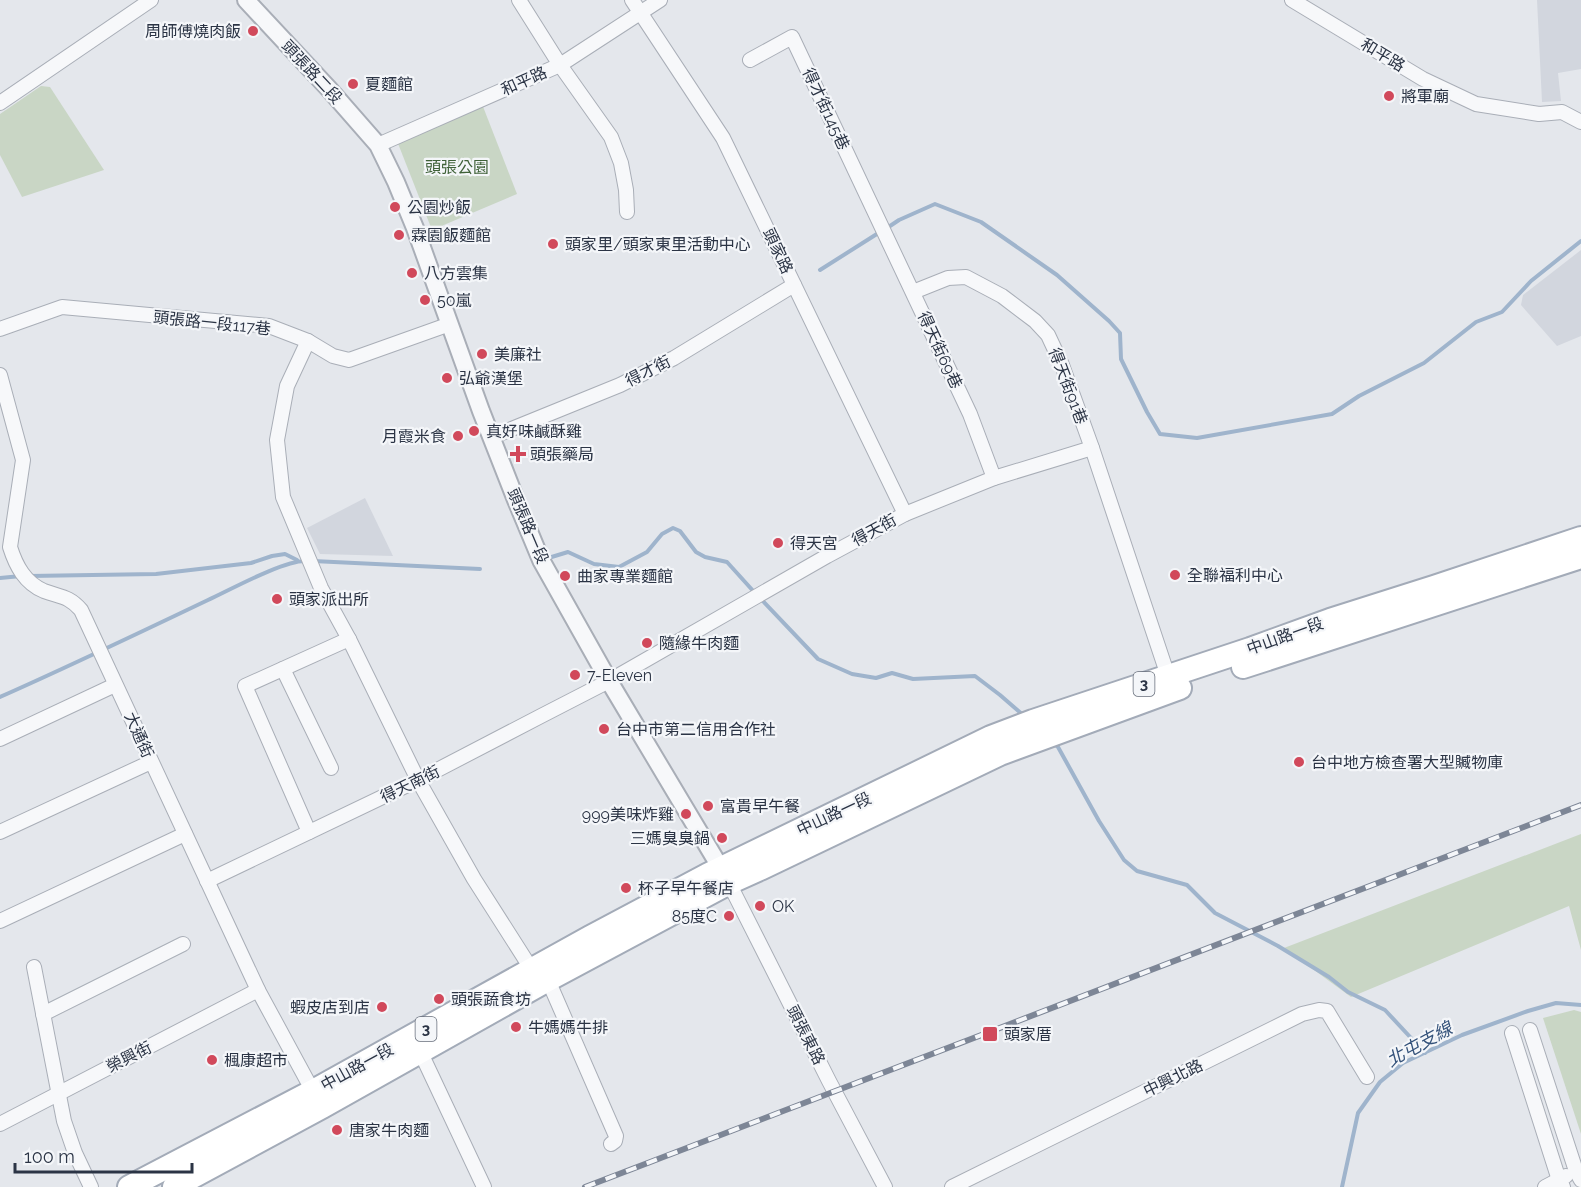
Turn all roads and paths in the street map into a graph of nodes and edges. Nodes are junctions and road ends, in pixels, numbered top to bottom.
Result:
1 (151, 0) edge
2 (246, 0) edge
3 (519, 0) edge
4 (632, 0) edge
5 (660, 0) edge
6 (1292, 0) edge
7 (641, 13) junction
8 (750, 60) dead end
9 (560, 65) junction
10 (0, 103) edge
11 (1581, 122) edge
12 (378, 145) junction
13 (627, 212) dead end
14 (880, 225) joint
15 (794, 285) junction
16 (913, 292) junction
17 (450, 324) junction
18 (0, 329) edge
19 (308, 341) junction
20 (0, 375) edge
21 (492, 437) junction
22 (1092, 448) junction
23 (994, 478) junction
24 (905, 514) junction
25 (1581, 538) edge
26 (1581, 556) edge
27 (349, 639) junction
28 (283, 669) junction
29 (609, 681) junction
30 (1171, 683) junction
31 (115, 685) junction
32 (0, 740) edge
33 (150, 762) junction
34 (331, 768) dead end
35 (418, 780) junction
36 (0, 832) edge
37 (309, 832) junction
38 (185, 834) junction
39 (725, 875) junction
40 (207, 880) junction
41 (0, 921) edge
42 (183, 944) dead end
43 (34, 967) dead end
44 (540, 975) junction
45 (258, 990) junction
46 (43, 1014) junction
47 (1530, 1030) dead end
48 (1512, 1033) dead end
49 (420, 1052) junction
50 (1368, 1077) dead end
51 (58, 1093) junction
52 (317, 1099) junction
53 (0, 1124) edge
54 (610, 1144) dead end
55 (1578, 1176) edge
56 (1561, 1183) edge
57 (91, 1187) edge
58 (129, 1187) edge
59 (174, 1187) edge
60 (484, 1187) edge
61 (885, 1187) edge
62 (952, 1187) edge
63 (1545, 1187) edge

1 - 10 street
2 - 12 street, 頭張路二段
3 - 9 street
4 - 7 street, 頭家路
5 - 7 street, 和平路
6 - 11 street, 和平路
7 - 9 street, 和平路
7 - 15 street, 頭家路
8 - 14 street, 得才街145巷
9 - 12 street, 和平路
9 - 13 street
12 - 17 street, 頭張路一段
14 - 16 street, 得天街69巷
15 - 21 street, 得才街
15 - 24 street, 頭家路
16 - 22 street, 得天街91巷
16 - 23 street, 得天街69巷
17 - 19 street, 頭張路一段117巷
17 - 21 street, 頭張路一段
18 - 19 street, 頭張路一段117巷
19 - 27 street
20 - 31 street, 大通街
21 - 29 street, 頭張路一段
22 - 23 street, 得天街
22 - 30 street, 得天街91巷
23 - 24 street, 得天街
24 - 29 street, 得天街
25 - 30 main road, 中山路一段 / 3
26 - 30 main road, 中山路一段 / 3
27 - 28 street
27 - 35 street
28 - 34 street
28 - 37 street
29 - 35 street, 得天南街
29 - 39 street, 頭張路一段
30 - 39 main road, 中山路一段 / 3
31 - 32 street
31 - 33 street, 大通街
33 - 36 street
33 - 38 street, 大通街
35 - 37 street, 得天南街
35 - 44 street
37 - 40 street, 得天南街
38 - 40 street, 大通街
38 - 41 street
39 - 44 main road, 中山路一段 / 3
39 - 61 street, 頭張東路
40 - 45 street, 大通街
42 - 46 street
43 - 46 street
44 - 49 main road, 中山路一段 / 3
44 - 52 main road, 中山路一段 / 3
44 - 54 street
45 - 51 street, 榮興街
45 - 52 street, 大通街
46 - 51 street
47 - 55 street
48 - 56 street
49 - 52 main road, 中山路一段 / 3
49 - 60 street
50 - 62 street, 中興北路
51 - 53 street, 榮興街
51 - 57 street
52 - 58 main road, 中山路一段 / 3
52 - 59 main road, 中山路一段 / 3
55 - 56 street
56 - 63 street

